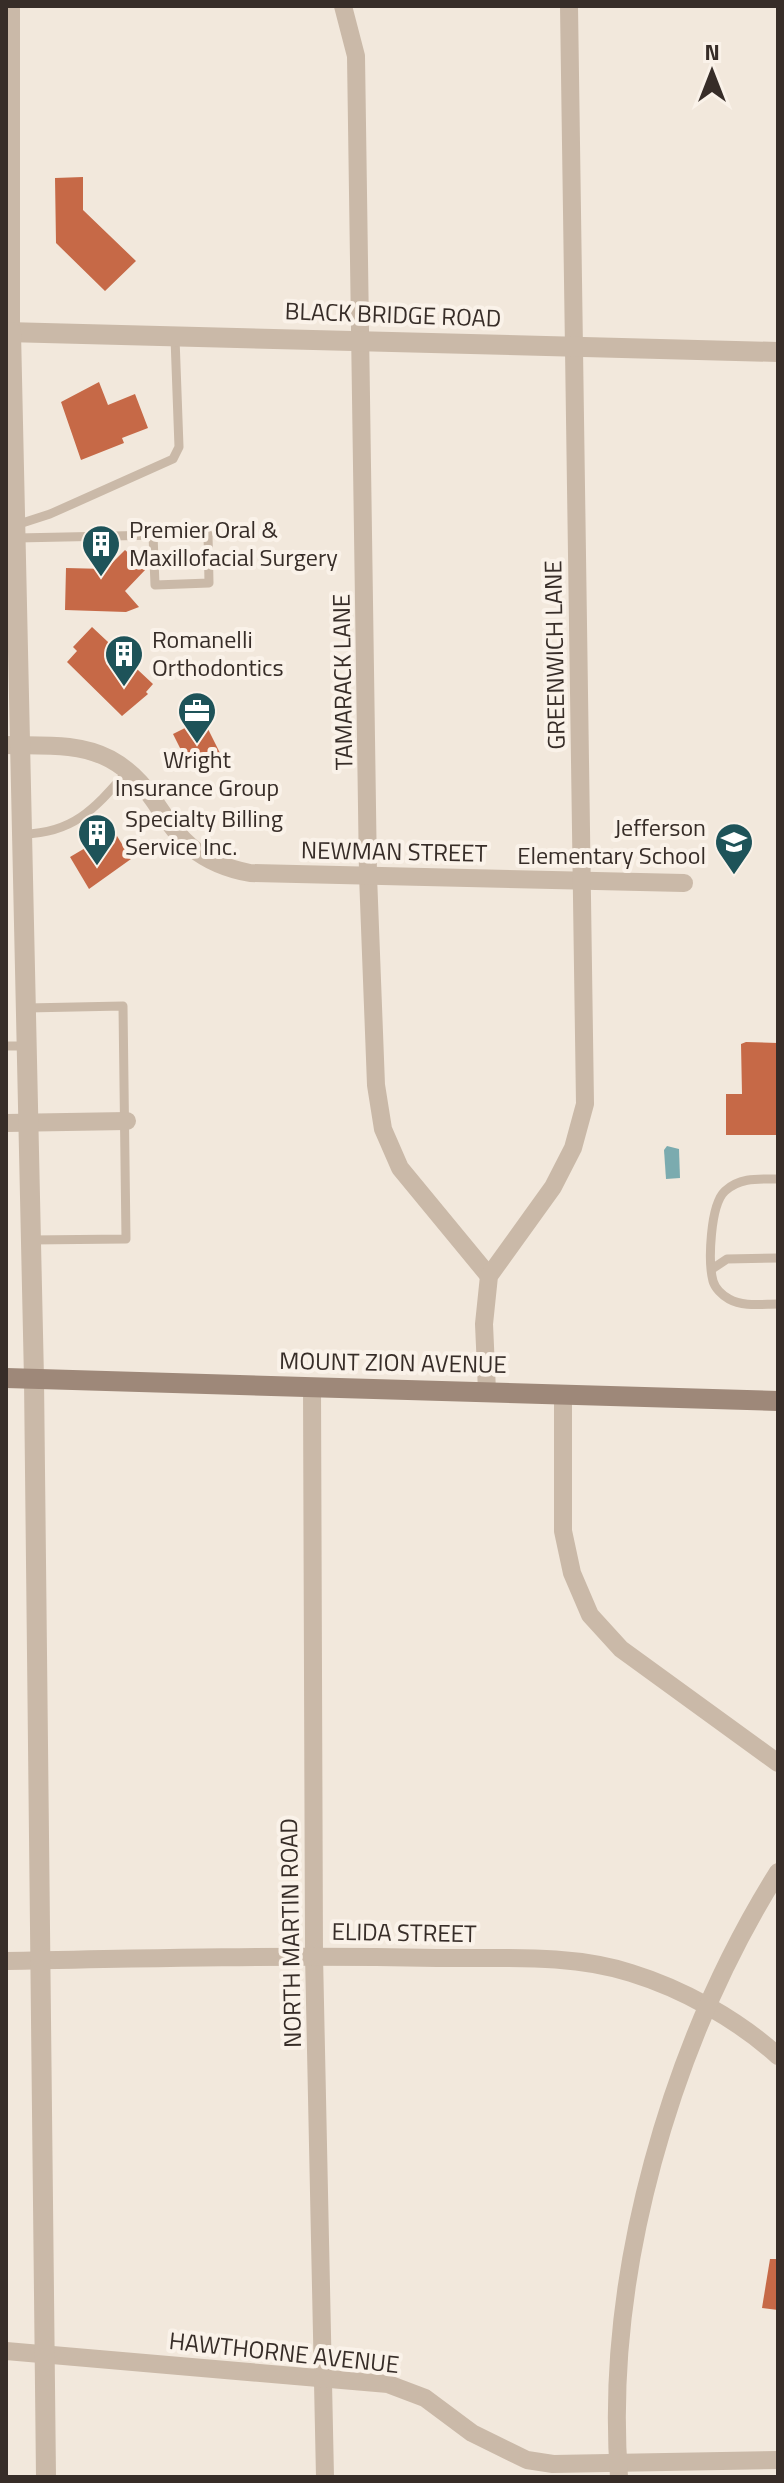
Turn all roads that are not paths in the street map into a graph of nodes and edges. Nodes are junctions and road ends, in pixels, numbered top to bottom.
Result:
1 (11, 6) edge
2 (343, 6) edge
3 (569, 6) edge
4 (8, 27) edge
5 (8, 84) edge
6 (8, 332) edge
7 (175, 336) junction
8 (359, 340) junction
9 (572, 347) junction
10 (778, 352) edge
11 (16, 532) junction
12 (153, 535) junction
13 (14, 745) edge
14 (127, 772) junction
15 (24, 834) junction
16 (368, 875) junction
17 (583, 881) junction
18 (684, 883) dead end
19 (26, 1008) junction
20 (6, 1046) edge
21 (27, 1046) junction
22 (127, 1121) junction
23 (6, 1123) edge
24 (28, 1124) junction
25 (778, 1179) edge
26 (31, 1240) junction
27 (778, 1258) edge
28 (712, 1269) junction
29 (489, 1276) junction
30 (778, 1304) edge
31 (6, 1378) edge
32 (34, 1379) junction
33 (312, 1388) junction
34 (487, 1391) junction
35 (563, 1394) junction
36 (778, 1401) edge
37 (778, 1763) edge
38 (778, 1872) edge
39 (314, 1955) junction
40 (40, 1960) junction
41 (6, 1961) edge
42 (707, 2006) junction
43 (778, 2056) edge
44 (6, 2351) edge
45 (44, 2354) junction
46 (323, 2380) junction
47 (778, 2460) edge
48 (618, 2469) edge
49 (46, 2477) edge
50 (325, 2477) edge

1 - 4 street
2 - 8 street, TAMARACK LANE
3 - 9 street, GREENWICH LANE
4 - 5 street
5 - 6 street
6 - 7 street, BLACK BRIDGE ROAD
6 - 11 street
7 - 8 street, BLACK BRIDGE ROAD
7 - 11 lane
8 - 9 street, BLACK BRIDGE ROAD
8 - 16 street, TAMARACK LANE
9 - 10 street, BLACK BRIDGE ROAD
9 - 17 street, GREENWICH LANE
11 - 12 lane
11 - 13 street
12 - 12 lane
13 - 14 street, NEWMAN STREET
13 - 15 street
14 - 15 lane
14 - 16 street, NEWMAN STREET
15 - 19 street
16 - 17 street, NEWMAN STREET
16 - 29 street, TAMARACK LANE
17 - 18 street, NEWMAN STREET
17 - 29 street, GREENWICH LANE
19 - 21 street
19 - 22 lane
20 - 21 lane
21 - 24 street
22 - 24 street
22 - 26 lane
23 - 24 street
24 - 26 street
25 - 28 lane
26 - 32 street
27 - 28 lane
28 - 30 lane
29 - 34 street
31 - 32 main road, MOUNT ZION AVENUE
32 - 33 main road, MOUNT ZION AVENUE
32 - 40 street
33 - 34 main road, MOUNT ZION AVENUE
33 - 39 street, NORTH MARTIN ROAD
34 - 35 main road, MOUNT ZION AVENUE
35 - 36 main road, MOUNT ZION AVENUE
35 - 37 street
38 - 42 street
39 - 40 street, ELIDA STREET
39 - 42 street, ELIDA STREET
39 - 46 street, NORTH MARTIN ROAD
40 - 41 street, ELIDA STREET
40 - 45 street
42 - 43 street, ELIDA STREET
42 - 48 street
44 - 45 street, HAWTHORNE AVENUE
45 - 46 street, HAWTHORNE AVENUE
45 - 49 street
46 - 48 street, HAWTHORNE AVENUE
46 - 50 street, NORTH MARTIN ROAD
47 - 48 street, HAWTHORNE AVENUE

